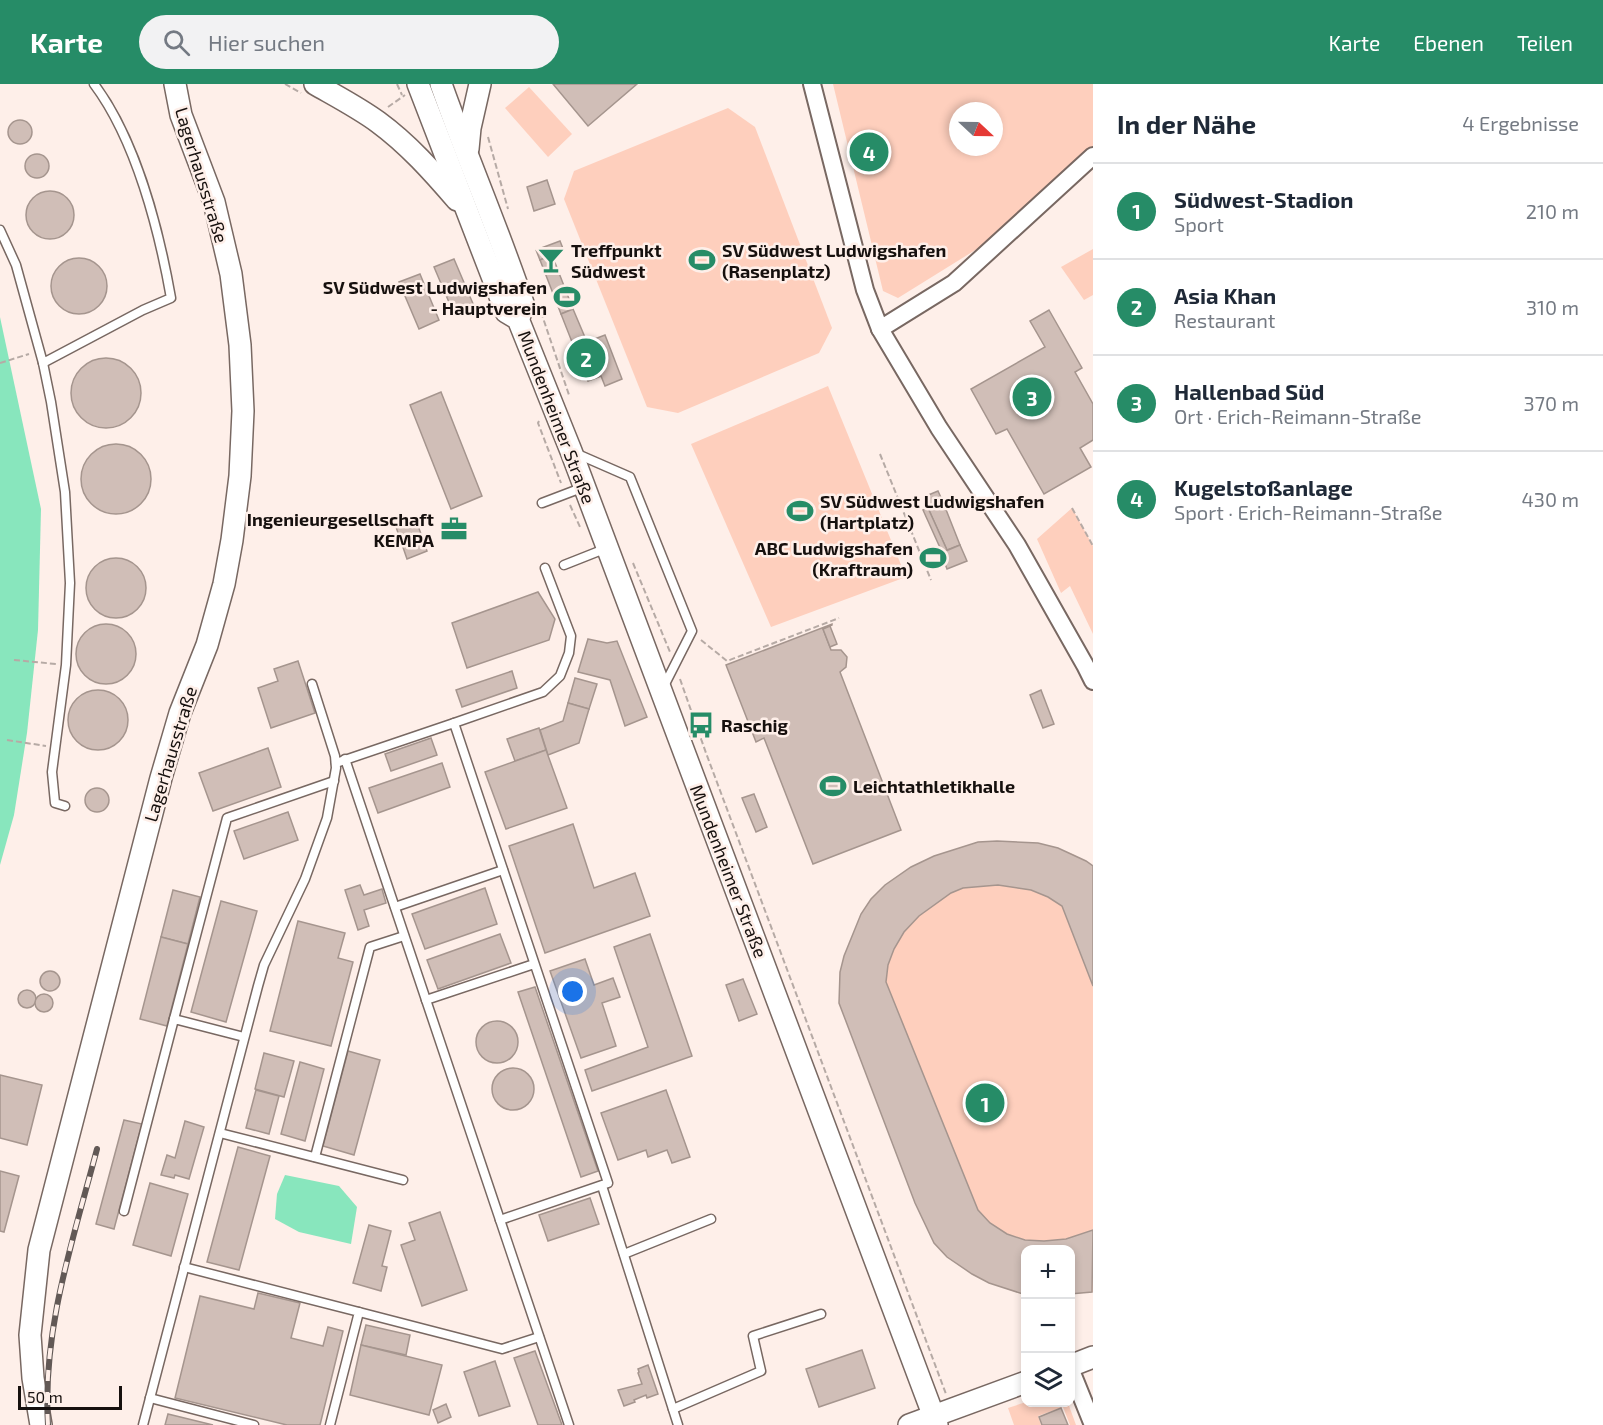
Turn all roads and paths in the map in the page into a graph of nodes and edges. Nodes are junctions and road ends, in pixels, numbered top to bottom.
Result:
1 (94, 84) edge
2 (166, 84) edge
3 (175, 84) edge
4 (315, 84) edge
5 (397, 84) edge
6 (441, 84) edge
7 (480, 84) edge
8 (812, 84) edge
9 (413, 90) edge
10 (181, 114) junction
11 (377, 121) junction
12 (486, 132) dead end
13 (467, 156) junction
14 (1093, 156) edge
15 (509, 211) dead end
16 (469, 214) junction
17 (0, 230) edge
18 (540, 312) dead end
19 (518, 319) junction
20 (880, 329) junction
21 (40, 351) junction
22 (0, 363) edge
23 (43, 363) junction
24 (570, 398) dead end
25 (571, 451) junction
26 (880, 454) dead end
27 (584, 486) junction
28 (542, 503) dead end
29 (1072, 508) dead end
30 (1093, 546) edge
31 (607, 548) junction
32 (632, 561) dead end
33 (564, 566) dead end
34 (545, 568) dead end
35 (931, 580) dead end
36 (839, 618) dead end
37 (708, 647) dead end
38 (14, 660) dead end
39 (675, 664) junction
40 (66, 665) junction
41 (1093, 681) edge
42 (312, 684) dead end
43 (661, 692) junction
44 (454, 723) junction
45 (7, 740) dead end
46 (56, 747) junction
47 (345, 759) junction
48 (336, 763) junction
49 (334, 782) junction
50 (64, 806) dead end
51 (503, 870) junction
52 (395, 907) junction
53 (404, 936) junction
54 (534, 964) junction
55 (426, 1000) junction
56 (174, 1019) junction
57 (244, 1037) junction
58 (220, 1133) junction
59 (315, 1157) junction
60 (403, 1180) dead end
61 (602, 1185) junction
62 (124, 1211) dead end
63 (711, 1219) dead end
64 (500, 1220) junction
65 (624, 1254) junction
66 (184, 1267) junction
67 (359, 1312) junction
68 (821, 1314) dead end
69 (539, 1337) junction
70 (1093, 1357) edge
71 (1075, 1365) edge
72 (1075, 1378) edge
73 (1021, 1384) edge
74 (150, 1398) junction
75 (673, 1409) junction
76 (941, 1417) edge
77 (41, 1425) edge
78 (143, 1425) edge
79 (254, 1425) edge
80 (330, 1425) edge
81 (569, 1425) edge
82 (678, 1425) edge
83 (909, 1425) edge
84 (1093, 1425) edge

1 - 23 lane
2 - 10 street
3 - 10 street, Lagerhausstraße
4 - 11 street
5 - 9 path
6 - 13 street, Mundenheimer Straße
7 - 13 street
8 - 20 street
9 - 11 path
9 - 16 street, Mundenheimer Straße
10 - 77 street, Lagerhausstraße
11 - 16 street
12 - 15 path
13 - 19 street, Mundenheimer Straße
14 - 20 street
16 - 19 street, Mundenheimer Straße
17 - 21 lane
18 - 24 path
19 - 25 street, Mundenheimer Straße
20 - 41 street
21 - 22 path
21 - 23 lane
23 - 40 lane
25 - 27 street, Mundenheimer Straße
25 - 39 lane
26 - 35 path
27 - 28 lane
27 - 31 street, Mundenheimer Straße
29 - 30 path
31 - 33 lane
31 - 43 street, Mundenheimer Straße
32 - 39 path
34 - 44 lane
36 - 37 path
38 - 40 path
39 - 43 lane
39 - 76 path
40 - 46 lane
42 - 48 lane
43 - 76 street, Mundenheimer Straße
44 - 47 lane
44 - 51 lane
45 - 46 path
46 - 50 lane
47 - 48 lane
47 - 52 lane
48 - 49 lane
49 - 56 lane
49 - 57 lane
51 - 52 lane
51 - 54 lane
52 - 53 lane
53 - 55 lane
53 - 59 lane
54 - 55 lane
54 - 61 lane
55 - 64 lane
56 - 57 lane
56 - 62 lane
57 - 58 lane
58 - 59 lane
58 - 66 lane
59 - 60 lane
61 - 64 lane
61 - 65 lane
63 - 65 lane
64 - 69 lane
65 - 75 lane
66 - 67 lane
66 - 74 lane
67 - 69 lane
67 - 80 lane
68 - 75 lane
69 - 81 lane
70 - 71 street
72 - 84 street
73 - 76 street
74 - 78 lane
74 - 79 lane
75 - 82 lane
76 - 83 street

